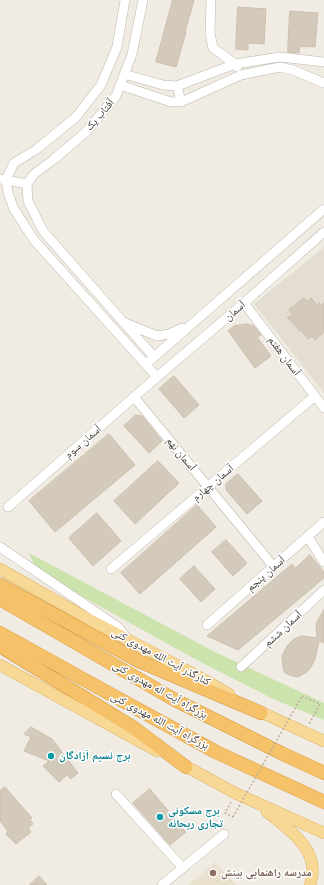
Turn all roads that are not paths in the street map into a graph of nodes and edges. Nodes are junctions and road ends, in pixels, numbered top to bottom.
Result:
1 (125, 0) edge
2 (143, 0) edge
3 (211, 0) edge
4 (295, 58) junction
5 (324, 62) edge
6 (235, 64) junction
7 (293, 70) junction
8 (124, 74) junction
9 (240, 75) junction
10 (324, 83) edge
11 (120, 85) junction
12 (177, 86) junction
13 (181, 102) junction
14 (3, 179) edge
15 (27, 184) junction
16 (324, 209) edge
17 (324, 232) edge
18 (244, 303) junction
19 (122, 322) junction
20 (193, 323) junction
21 (154, 357) junction
22 (146, 364) junction
23 (157, 376) junction
24 (134, 396) junction
25 (315, 396) junction
26 (324, 408) edge
27 (208, 486) junction
28 (8, 507) dead end
29 (324, 522) edge
30 (308, 537) junction
31 (0, 547) edge
32 (324, 562) edge
33 (274, 567) junction
34 (0, 569) edge
35 (111, 569) dead end
36 (0, 585) edge
37 (324, 590) edge
38 (0, 598) edge
39 (207, 625) dead end
40 (0, 633) edge
41 (128, 640) junction
42 (0, 646) edge
43 (0, 665) edge
44 (241, 668) dead end
45 (261, 713) junction
46 (322, 740) edge
47 (186, 767) junction
48 (324, 773) edge
49 (235, 793) junction
50 (116, 794) dead end
51 (324, 802) edge
52 (224, 834) dead end
53 (324, 834) edge
54 (183, 868) junction
55 (162, 885) edge
56 (310, 885) edge

1 - 14 street, آفتاب یک
2 - 8 street, آفتاب یک
3 - 6 street
4 - 5 street
4 - 6 street
4 - 7 street
6 - 9 street
6 - 12 street
7 - 9 street
7 - 10 street
8 - 11 street, آفتاب یک
8 - 12 street
9 - 13 street
11 - 13 street
11 - 15 street, آفتاب یک
12 - 13 street
14 - 15 street
14 - 22 street
15 - 19 street
16 - 20 street, آسمان
17 - 18 street, آسمان
18 - 23 street, آسمان
18 - 25 street, آسمان هفتم
19 - 20 street
19 - 21 street
20 - 21 street, آسمان
21 - 22 street, آسمان
22 - 23 street
23 - 24 street, آسمان سوم
24 - 27 street, آسمان نهم
24 - 28 street, آسمان سوم
25 - 26 street, آسمان هفتم
25 - 27 street, آسمان چهارم
27 - 33 street, آسمان نهم
27 - 35 street, آسمان چهارم
29 - 30 street, آسمان پنجم
30 - 32 street
30 - 33 street, آسمان پنجم
31 - 41 street
33 - 39 street, آسمان پنجم
34 - 41 main road, کنارگذر آیت الله مهدوی کنی
36 - 45 highway
37 - 44 street, آسمان ششم
38 - 48 highway, بزرگراه آیت اله مهدوی کنی
40 - 51 highway, بزرگراه آیت الله مهدوی کنی
41 - 45 main road, کنارگذر آیت الله مهدوی کنی
42 - 47 highway
43 - 47 main road
45 - 46 main road, کنارگذر آیت الله مهدوی کنی
47 - 49 main road
49 - 53 main road
49 - 56 main road
50 - 54 street
52 - 54 street
54 - 55 street

